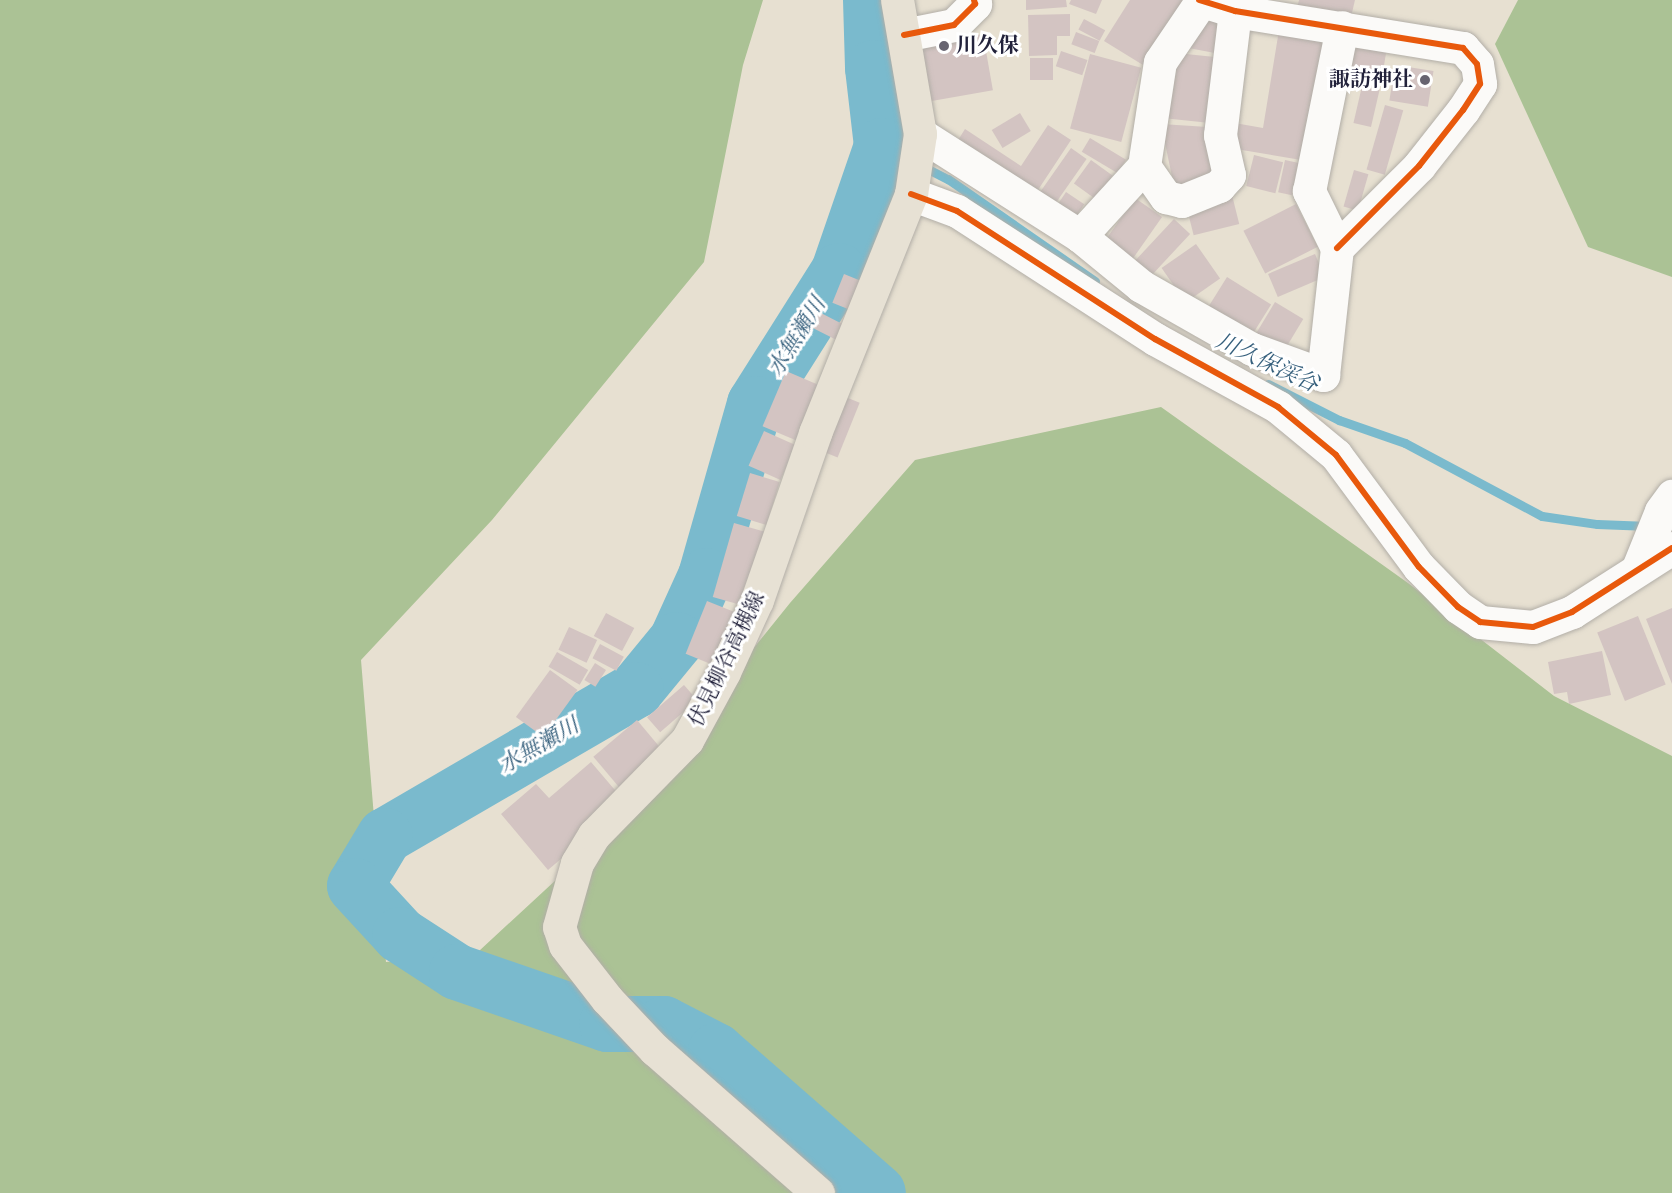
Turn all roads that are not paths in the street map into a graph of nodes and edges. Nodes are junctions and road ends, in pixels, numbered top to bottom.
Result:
1 (897, 0) edge
2 (974, 0) edge
3 (1201, 1) edge
4 (1281, 9) edge
5 (1235, 11) junction
6 (1342, 27) junction
7 (904, 35) junction
8 (919, 141) junction
9 (1144, 166) junction
10 (913, 187) junction
11 (1080, 236) junction
12 (1338, 248) junction
13 (1141, 286) junction
14 (1123, 319) junction
15 (1672, 496) edge
16 (1672, 548) edge
17 (1638, 568) junction
18 (818, 1193) edge

1 - 7 main road, 伏見柳谷高槻線
2 - 7 street
3 - 5 street
3 - 9 street
4 - 5 street
4 - 6 street
5 - 9 street
6 - 12 street
6 - 12 street
7 - 8 main road, 伏見柳谷高槻線
8 - 10 main road, 伏見柳谷高槻線
8 - 11 street
9 - 11 street
10 - 14 street
10 - 18 main road, 伏見柳谷高槻線
11 - 13 street
12 - 13 street
13 - 14 street
14 - 17 street
15 - 17 street
16 - 17 street

